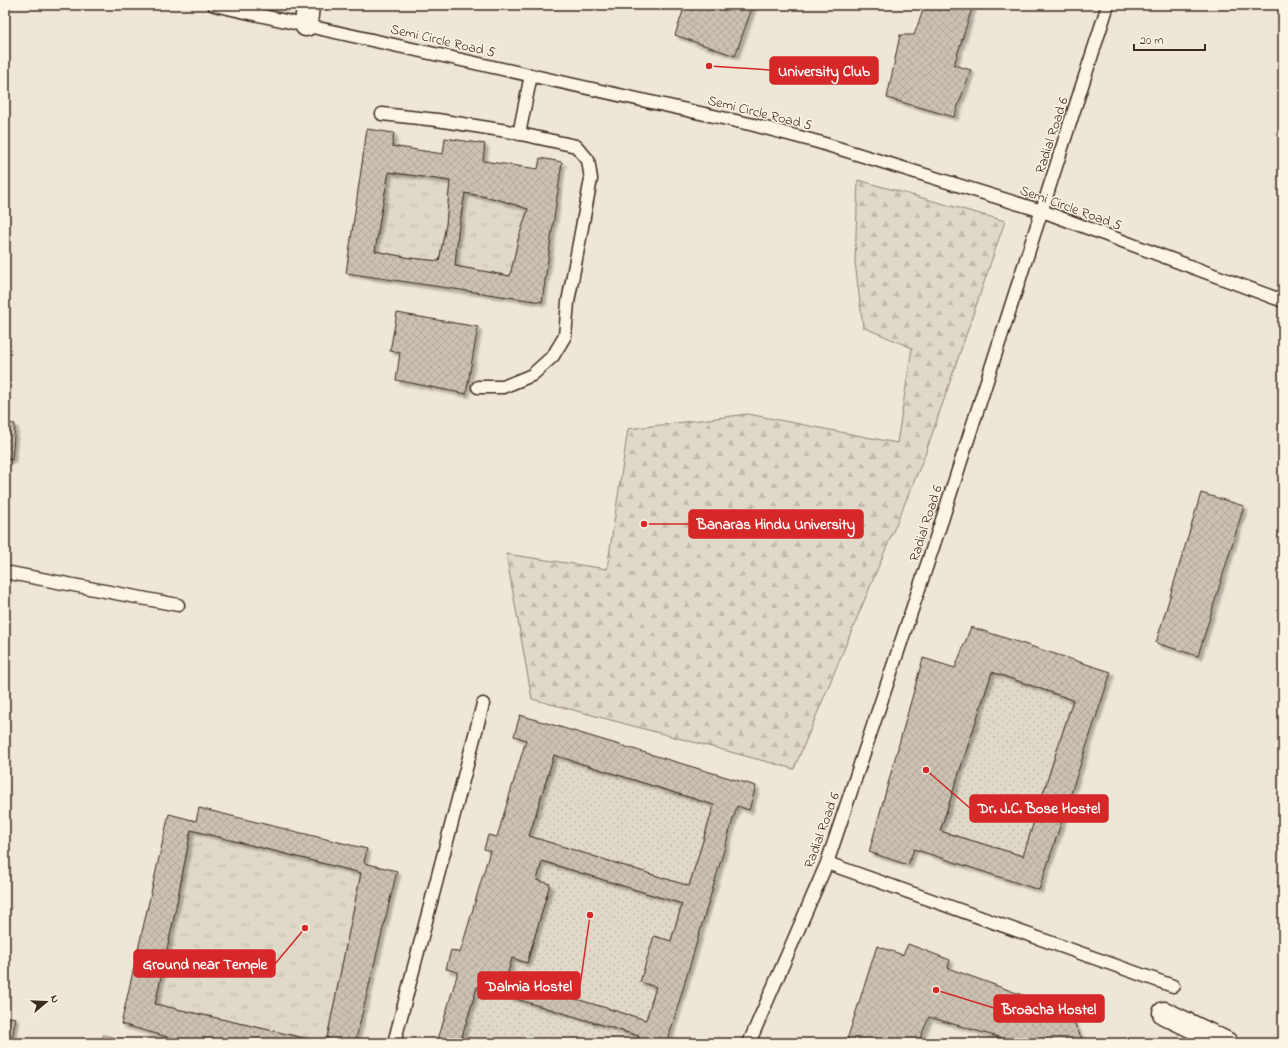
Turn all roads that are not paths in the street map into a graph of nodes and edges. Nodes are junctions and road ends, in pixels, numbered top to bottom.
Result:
1 (214, 5) edge
2 (1108, 5) edge
3 (307, 15) edge
4 (531, 75) junction
5 (382, 114) dead end
6 (519, 134) junction
7 (1042, 211) junction
8 (1283, 301) edge
9 (478, 387) dead end
10 (5, 572) edge
11 (178, 606) dead end
12 (483, 704) dead end
13 (827, 863) junction
14 (1173, 986) dead end
15 (1164, 1013) dead end
16 (394, 1043) edge
17 (749, 1043) edge
18 (1226, 1043) edge

1 - 3 lane, Semi Circle Road 5
2 - 7 lane, Radial Road 6
3 - 4 lane, Semi Circle Road 5
4 - 6 lane
4 - 7 lane, Semi Circle Road 5
5 - 6 lane
6 - 9 lane
7 - 8 lane, Semi Circle Road 5
7 - 13 lane, Radial Road 6
10 - 11 lane
12 - 16 lane
13 - 14 lane
13 - 17 lane, Radial Road 6
15 - 18 street

